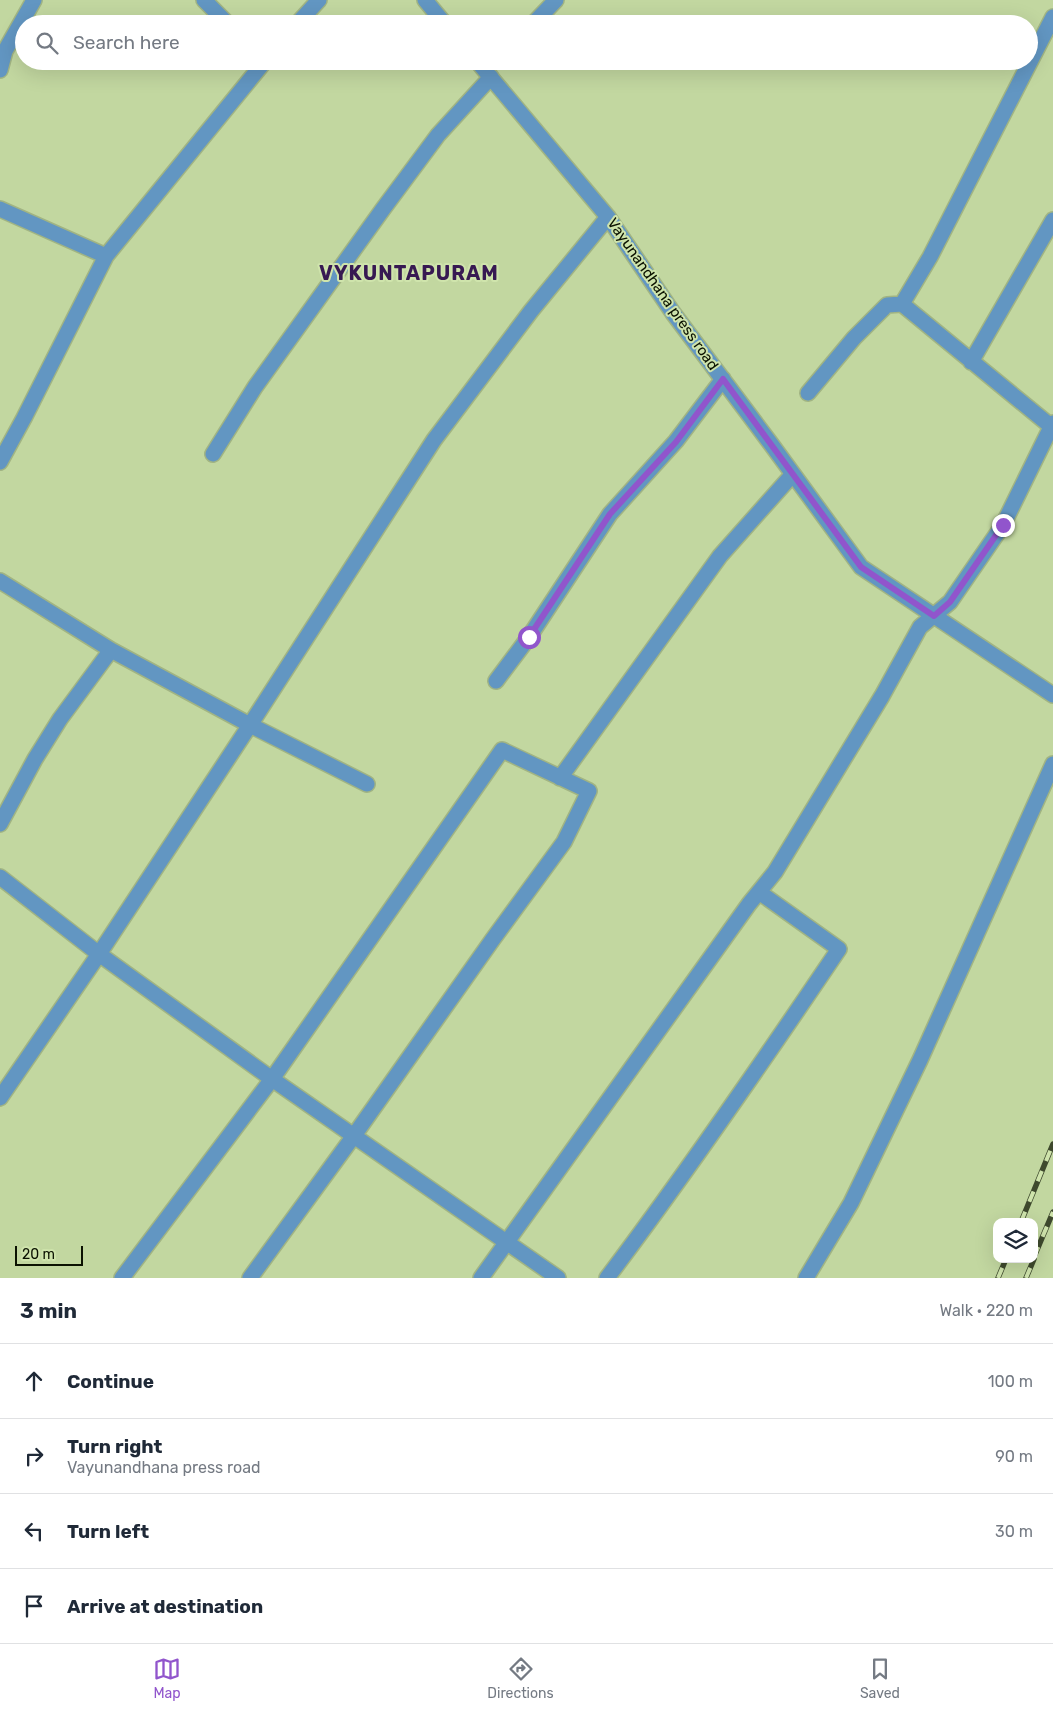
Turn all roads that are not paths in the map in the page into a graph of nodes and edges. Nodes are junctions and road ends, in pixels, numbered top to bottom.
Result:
1 (34, 0) edge
2 (204, 0) edge
3 (319, 0) edge
4 (425, 0) edge
5 (556, 0) edge
6 (26, 15) edge
7 (219, 15) edge
8 (305, 15) edge
9 (438, 15) edge
10 (542, 15) edge
11 (1053, 18) edge
12 (15, 35) edge
13 (1038, 47) edge
14 (0, 70) edge
15 (258, 70) edge
16 (483, 70) edge
17 (487, 70) edge
18 (1026, 70) edge
19 (0, 209) edge
20 (608, 217) junction
21 (1053, 220) edge
22 (106, 256) junction
23 (902, 304) junction
24 (971, 362) junction
25 (723, 379) junction
26 (808, 393) dead end
27 (1052, 426) edge
28 (213, 454) dead end
29 (0, 462) edge
30 (793, 474) junction
31 (0, 581) edge
32 (934, 616) junction
33 (111, 650) junction
34 (496, 681) dead end
35 (1053, 695) edge
36 (250, 725) junction
37 (1053, 764) edge
38 (560, 778) junction
39 (367, 784) dead end
40 (0, 824) edge
41 (0, 877) edge
42 (759, 892) junction
43 (99, 954) junction
44 (272, 1079) junction
45 (0, 1098) edge
46 (353, 1137) junction
47 (507, 1242) junction
48 (122, 1278) edge
49 (250, 1278) edge
50 (481, 1278) edge
51 (558, 1278) edge
52 (607, 1278) edge
53 (806, 1278) edge

1 - 6 street
2 - 7 street
3 - 8 street
4 - 9 street
5 - 10 street
11 - 13 street
12 - 14 street
15 - 22 street
16 - 28 street
17 - 20 street, Vayunandhana press road
18 - 23 street
19 - 22 street
20 - 25 street, Vayunandhana press road
20 - 36 street
21 - 24 street
22 - 29 street
23 - 24 street
23 - 26 street
24 - 27 street
25 - 30 street, Vayunandhana press road
25 - 34 street
27 - 32 street
30 - 32 street, Vayunandhana press road
30 - 38 street
31 - 33 street
32 - 35 street, Vayunandhana press road
32 - 42 street
33 - 36 street
33 - 40 street
36 - 39 street
36 - 43 street
37 - 53 street
38 - 44 street
38 - 46 street
41 - 43 street
42 - 47 street
42 - 52 street
43 - 44 street
43 - 45 street
44 - 46 street
44 - 48 street
46 - 47 street
46 - 49 street
47 - 50 street
47 - 51 street

